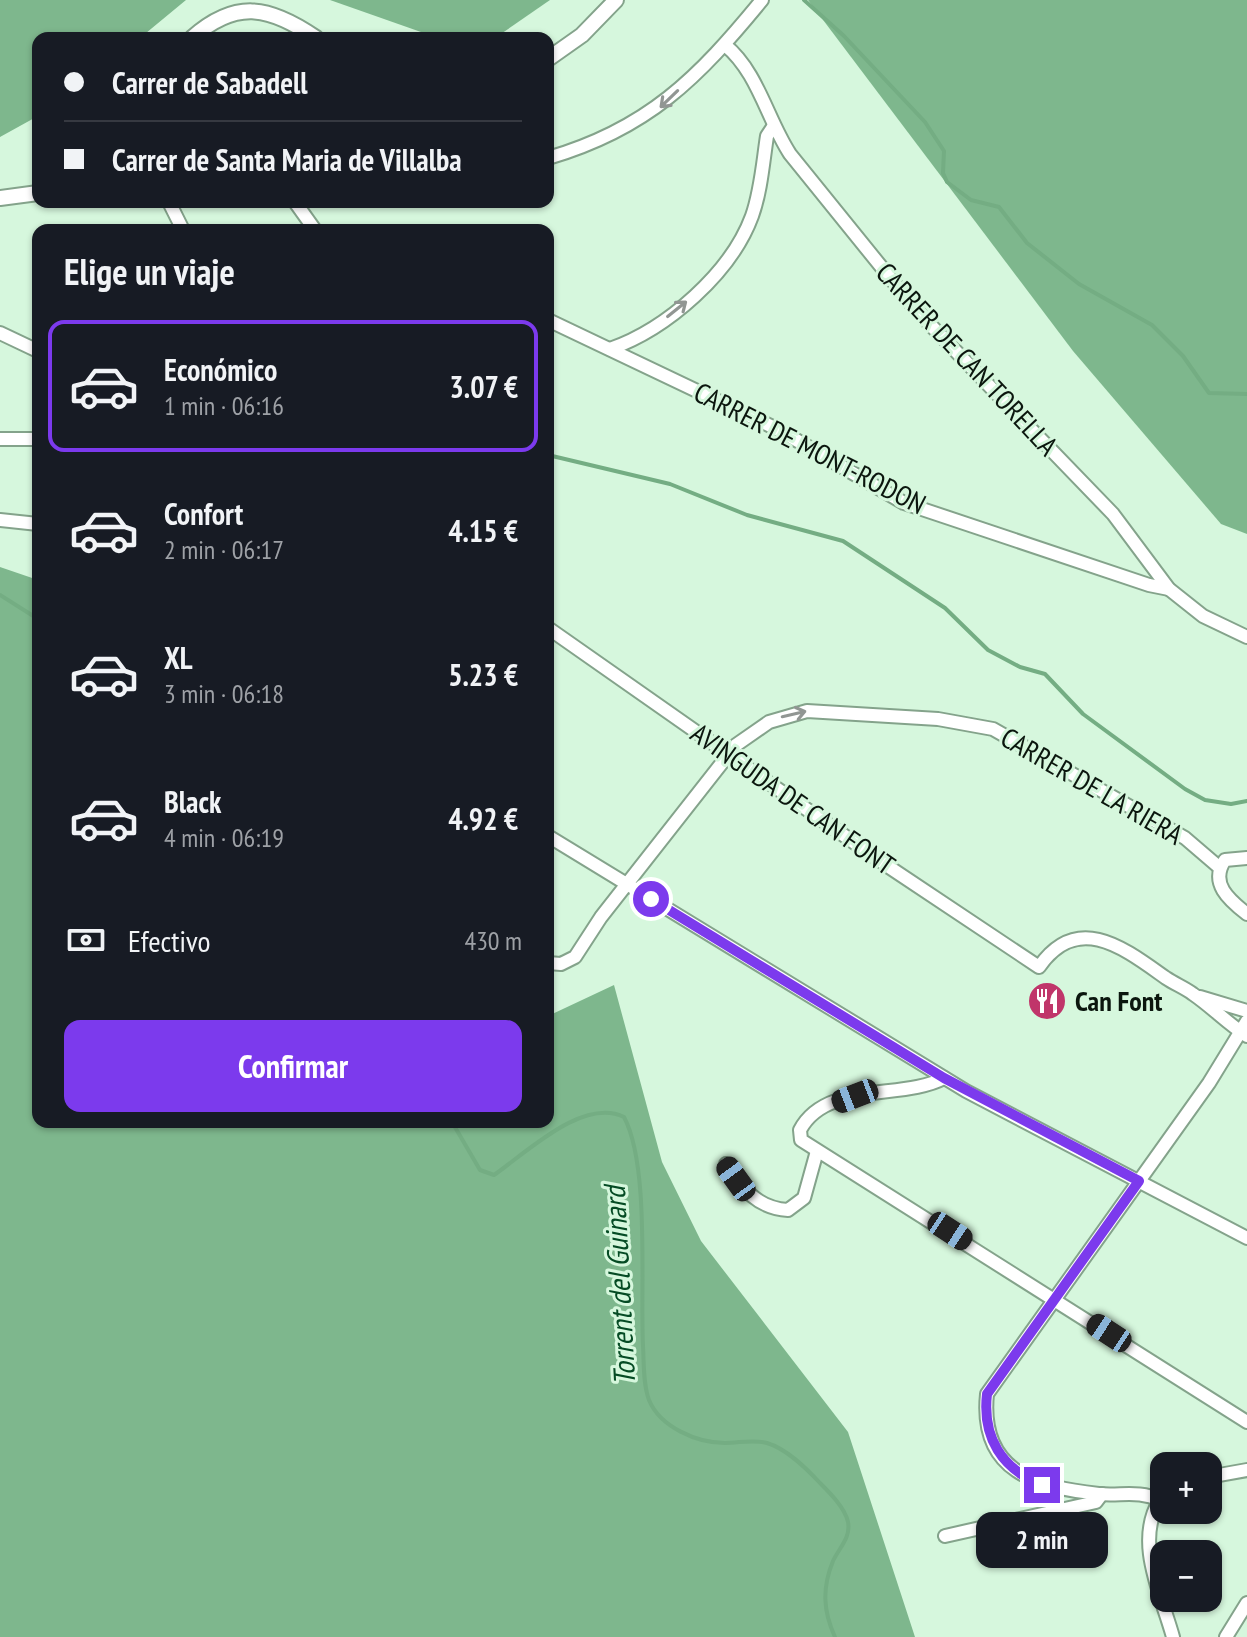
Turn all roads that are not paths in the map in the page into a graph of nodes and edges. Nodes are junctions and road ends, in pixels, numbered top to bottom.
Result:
1 (616, 0) edge
2 (762, 0) edge
3 (198, 32) edge
4 (307, 32) edge
5 (725, 45) junction
6 (554, 55) edge
7 (773, 127) junction
8 (554, 156) edge
9 (32, 194) edge
10 (0, 198) edge
11 (554, 323) edge
12 (0, 333) edge
13 (32, 348) edge
14 (610, 349) junction
15 (0, 439) edge
16 (32, 439) edge
17 (0, 520) edge
18 (32, 523) edge
19 (1169, 589) junction
20 (554, 632) edge
21 (1247, 637) edge
22 (729, 753) junction
23 (554, 840) edge
24 (1247, 858) edge
25 (1220, 868) junction
26 (628, 884) junction
27 (1247, 914) edge
28 (554, 963) edge
29 (1193, 994) junction
30 (1247, 1011) edge
31 (1246, 1030) edge
32 (944, 1078) junction
33 (817, 1151) junction
34 (726, 1164) dead end
35 (1139, 1181) junction
36 (1247, 1238) edge
37 (1055, 1299) junction
38 (1247, 1422) edge
39 (1247, 1470) edge
40 (1222, 1474) edge
41 (1102, 1494) junction
42 (1150, 1495) edge
43 (1150, 1517) edge
44 (945, 1536) dead end
45 (1247, 1603) edge
46 (1173, 1637) edge
47 (1226, 1637) edge

1 - 6 street
2 - 5 street
3 - 4 street
5 - 7 street, CARRER DE CAN TORELLA
5 -> 8 street
14 -> 7 street
7 - 19 street, CARRER DE CAN TORELLA
9 - 10 street
11 - 14 street, CARRER DE MONT-RODON
12 - 13 street
14 - 19 street, CARRER DE MONT-RODON
15 - 16 street
17 - 18 street
19 - 21 street, CARRER DE CAN TORELLA
20 - 22 street, AVINGUDA DE CAN FONT
22 -> 25 street, CARRER DE LA RIERA
22 - 26 street, CARRER DE LA RIERA
22 - 29 street, AVINGUDA DE CAN FONT
23 - 26 street
24 - 25 street
25 - 27 street
26 - 28 street, CARRER DE LA RIERA
26 - 32 street
29 - 30 street
29 - 31 street
31 - 35 street
32 - 33 street
32 - 35 street
33 - 34 street
33 - 37 street
35 - 36 street
35 - 37 street
37 - 38 street
37 - 41 street
39 - 40 street
41 - 42 street
41 - 44 street
43 - 46 street
45 - 47 street

